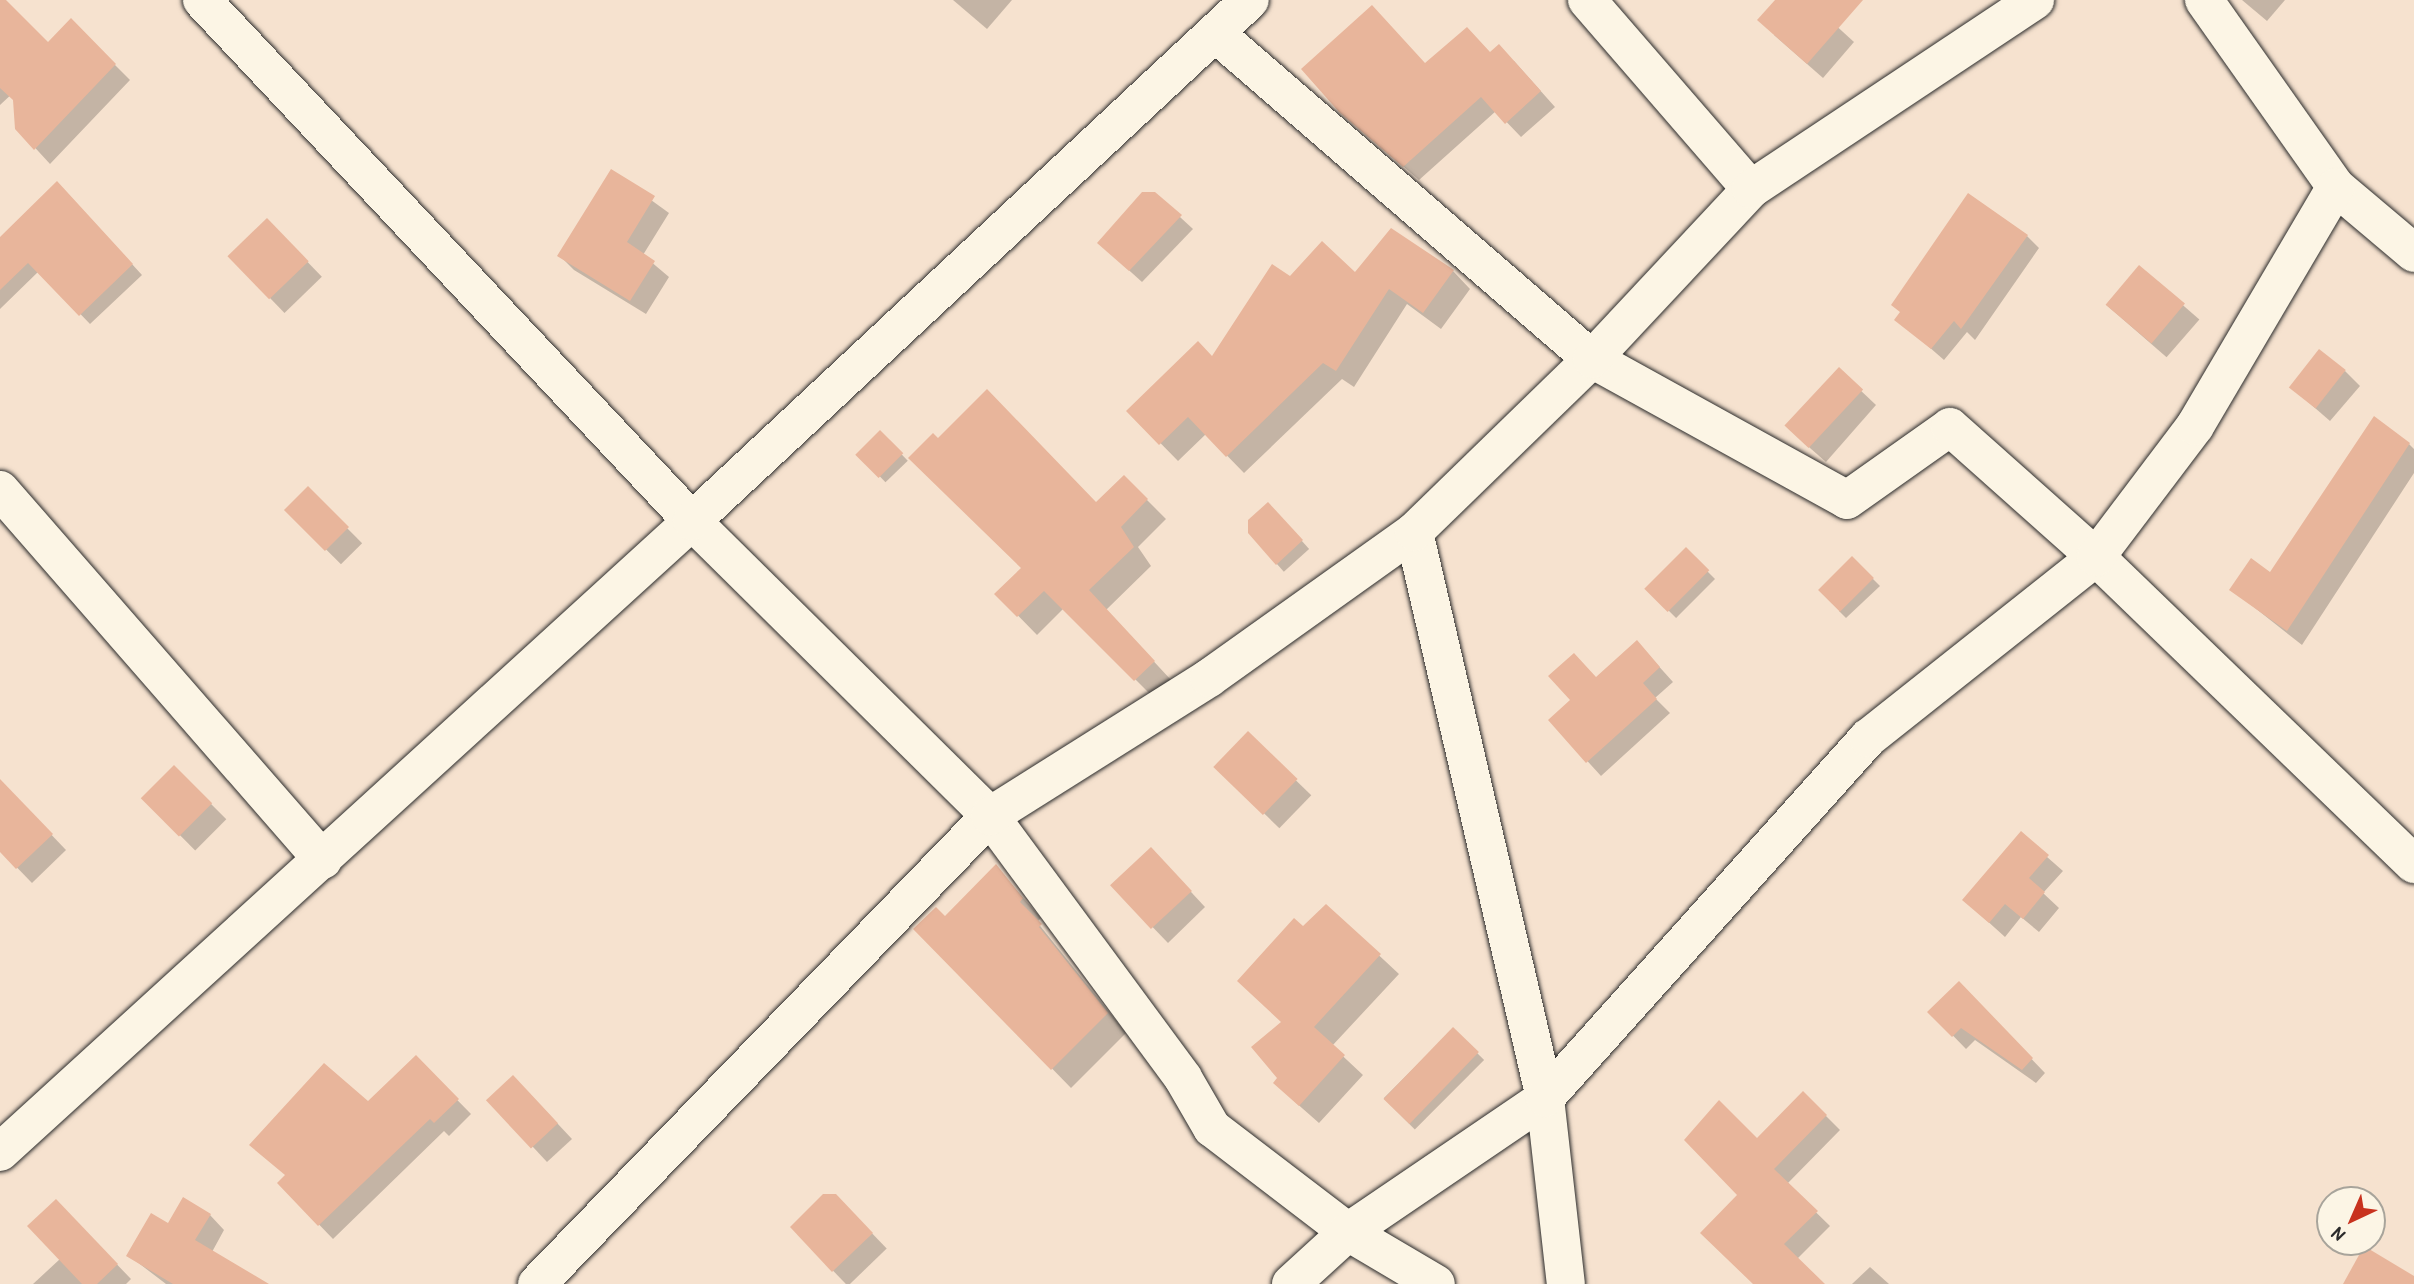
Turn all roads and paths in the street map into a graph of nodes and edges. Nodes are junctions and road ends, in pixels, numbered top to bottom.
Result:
1 (202, 0) edge
2 (1250, 0) edge
3 (1587, 0) edge
4 (2035, 0) edge
5 (2204, 0) edge
6 (1215, 33) junction
7 (2336, 187) junction
8 (1751, 189) junction
9 (2414, 253) edge
10 (1592, 359) junction
11 (0, 490) edge
12 (692, 521) junction
13 (1414, 532) junction
14 (2096, 557) junction
15 (990, 816) junction
16 (323, 860) junction
17 (2414, 864) edge
18 (1545, 1098) junction
19 (0, 1152) edge
20 (1348, 1232) junction
21 (537, 1284) edge
22 (1291, 1284) edge
23 (1436, 1284) edge
24 (1566, 1284) edge

1 - 12 street
2 - 6 street
3 - 8 street
4 - 8 street
5 - 7 street
6 - 10 street
6 - 12 street
7 - 9 street
7 - 14 street
8 - 10 street
10 - 13 street
10 - 14 street
11 - 16 street
12 - 15 street
12 - 16 street
13 - 15 street
13 - 18 street
14 - 17 street
14 - 18 street
15 - 20 street
15 - 21 street
16 - 19 street
18 - 20 street
18 - 24 street
20 - 22 street
20 - 23 street

